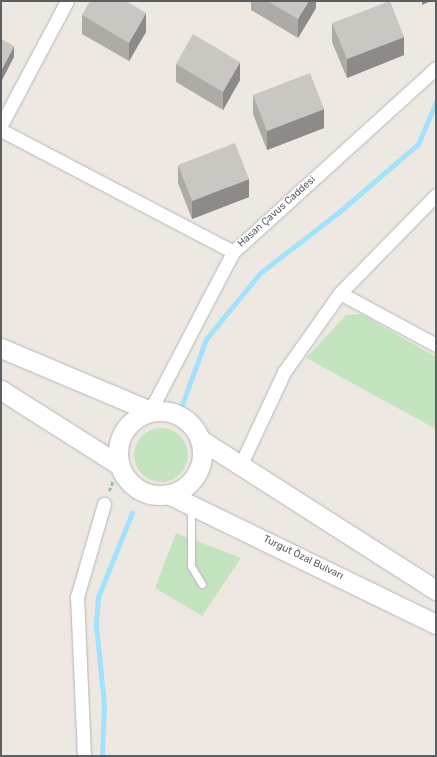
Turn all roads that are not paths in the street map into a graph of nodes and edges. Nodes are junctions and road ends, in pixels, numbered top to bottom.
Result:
1 (67, 1) edge
2 (436, 68) edge
3 (1, 125) edge
4 (1, 130) edge
5 (436, 195) edge
6 (233, 252) junction
7 (340, 293) junction
8 (436, 345) edge
9 (1, 348) edge
10 (1, 390) edge
11 (150, 411) junction
12 (201, 440) junction
13 (241, 464) junction
14 (120, 466) junction
15 (168, 494) junction
16 (104, 504) road end
17 (191, 508) junction
18 (202, 584) dead end
19 (436, 590) edge
20 (436, 624) edge
21 (84, 756) edge

1 - 3 street
2 - 6 street, Hasan Çavus Caddesi
4 - 6 street
5 - 7 street
6 - 11 street, Hasan Çavus Caddesi
7 - 8 street
7 - 13 street
9 - 11 main road
10 - 14 main road, Turgut Özal Bulvarı
11 - 12 main road
11 - 14 main road
12 - 13 main road
12 - 15 main road
13 - 19 main road
14 - 15 main road, Turgut Özal Bulvarı
15 - 17 main road, Turgut Özal Bulvarı
16 - 21 street
17 - 18 lane
17 - 20 main road, Turgut Özal Bulvarı

